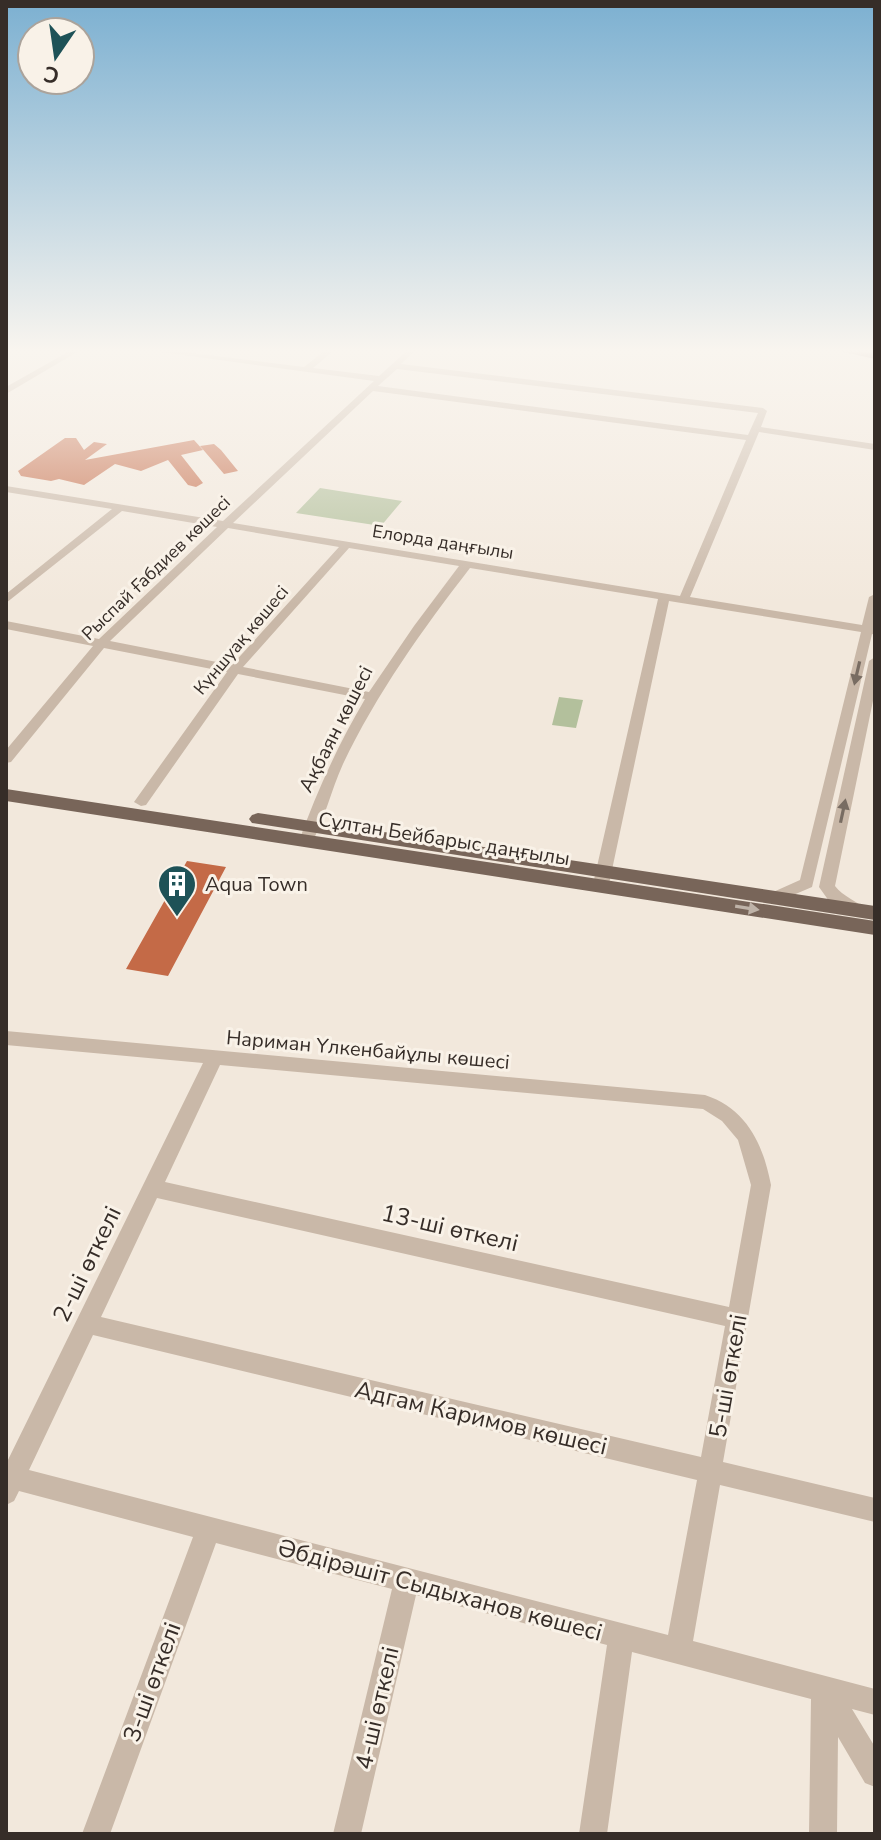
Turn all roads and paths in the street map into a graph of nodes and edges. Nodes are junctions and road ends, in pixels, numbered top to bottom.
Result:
1 (323, 434) edge
2 (754, 434) joint
3 (875, 447) edge
4 (12, 490) edge
5 (6, 499) edge
6 (121, 507) junction
7 (227, 525) junction
8 (346, 545) junction
9 (467, 564) junction
10 (664, 596) junction
11 (875, 597) edge
12 (684, 599) junction
13 (6, 600) edge
14 (6, 625) edge
15 (871, 630) edge
16 (101, 643) junction
17 (875, 661) edge
18 (234, 670) junction
19 (371, 696) junction
20 (6, 759) edge
21 (6, 782) edge
22 (6, 795) edge
23 (141, 802) junction
24 (309, 834) junction
25 (602, 878) junction
26 (777, 897) junction
27 (866, 911) edge
28 (875, 928) edge
29 (6, 1038) edge
30 (214, 1058) junction
31 (725, 1110) joint
32 (152, 1188) junction
33 (738, 1319) junction
34 (87, 1324) junction
35 (711, 1473) junction
36 (9, 1482) edge
37 (875, 1510) edge
38 (208, 1530) junction
39 (407, 1581) junction
40 (621, 1637) junction
41 (678, 1651) junction
42 (825, 1688) junction
43 (875, 1702) edge
44 (875, 1773) edge
45 (96, 1834) edge
46 (347, 1834) edge
47 (593, 1834) edge
48 (823, 1834) edge

1 - 7 street, Рыспай Ғабдиев көшесі
2 - 3 street
2 - 12 street
4 - 5 street
4 - 6 street, Елорда даңғылы
6 - 7 street, Елорда даңғылы
6 - 13 street
7 - 8 street, Елорда даңғылы
7 - 16 street, Рыспай Ғабдиев көшесі
8 - 9 street, Елорда даңғылы
8 - 18 street, Күншуақ көшесі
9 - 10 street, Елорда даңғылы
9 - 19 street, Ақбаян көшесі
10 - 12 street, Елорда даңғылы
10 - 25 street
11 - 15 street
12 - 15 street, Елорда даңғылы
14 - 16 street
15 -> 26 street
16 - 18 street
16 - 20 street, Рыспай Ғабдиев көшесі
27 -> 17 street
18 - 19 street
18 - 23 street, Күншуақ көшесі
19 - 24 street, Ақбаян көшесі
21 - 23 main road, Сұлтан Бейбарыс даңғылы
22 - 24 main road, Сұлтан Бейбарыс даңғылы
23 - 24 main road, Сұлтан Бейбарыс даңғылы
24 - 25 main road, Сұлтан Бейбарыс даңғылы
25 - 26 main road, Сұлтан Бейбарыс даңғылы
25 -> 28 main road, Сұлтан Бейбарыс даңғылы
26 - 27 main road, Сұлтан Бейбарыс даңғылы
29 - 30 street, Нариман Үлкенбайұлы көшесі
30 - 31 street, Нариман Үлкенбайұлы көшесі
30 - 32 street, 2-ші өткелі
31 - 33 street, 5-ші өткелі
32 - 33 street, 13-ші өткелі
32 - 34 street, 2-ші өткелі
33 - 35 street, 5-ші өткелі
34 - 35 street, Адгам Каримов көшесі
34 - 36 street, 2-ші өткелі
35 - 37 street, Адгам Каримов көшесі
35 - 41 street, 5-ші өткелі
36 - 38 street, Әбдірәшіт Сыдыханов көшесі
38 - 39 street, Әбдірәшіт Сыдыханов көшесі
38 - 45 street, 3-ші өткелі
39 - 40 street, Әбдірәшіт Сыдыханов көшесі
39 - 46 street, 4-ші өткелі
40 - 41 street, Әбдірәшіт Сыдыханов көшесі
40 - 47 street
41 - 42 street, Әбдірәшіт Сыдыханов көшесі
42 - 43 street, Әбдірәшіт Сыдыханов көшесі
42 - 44 street
42 - 48 street

